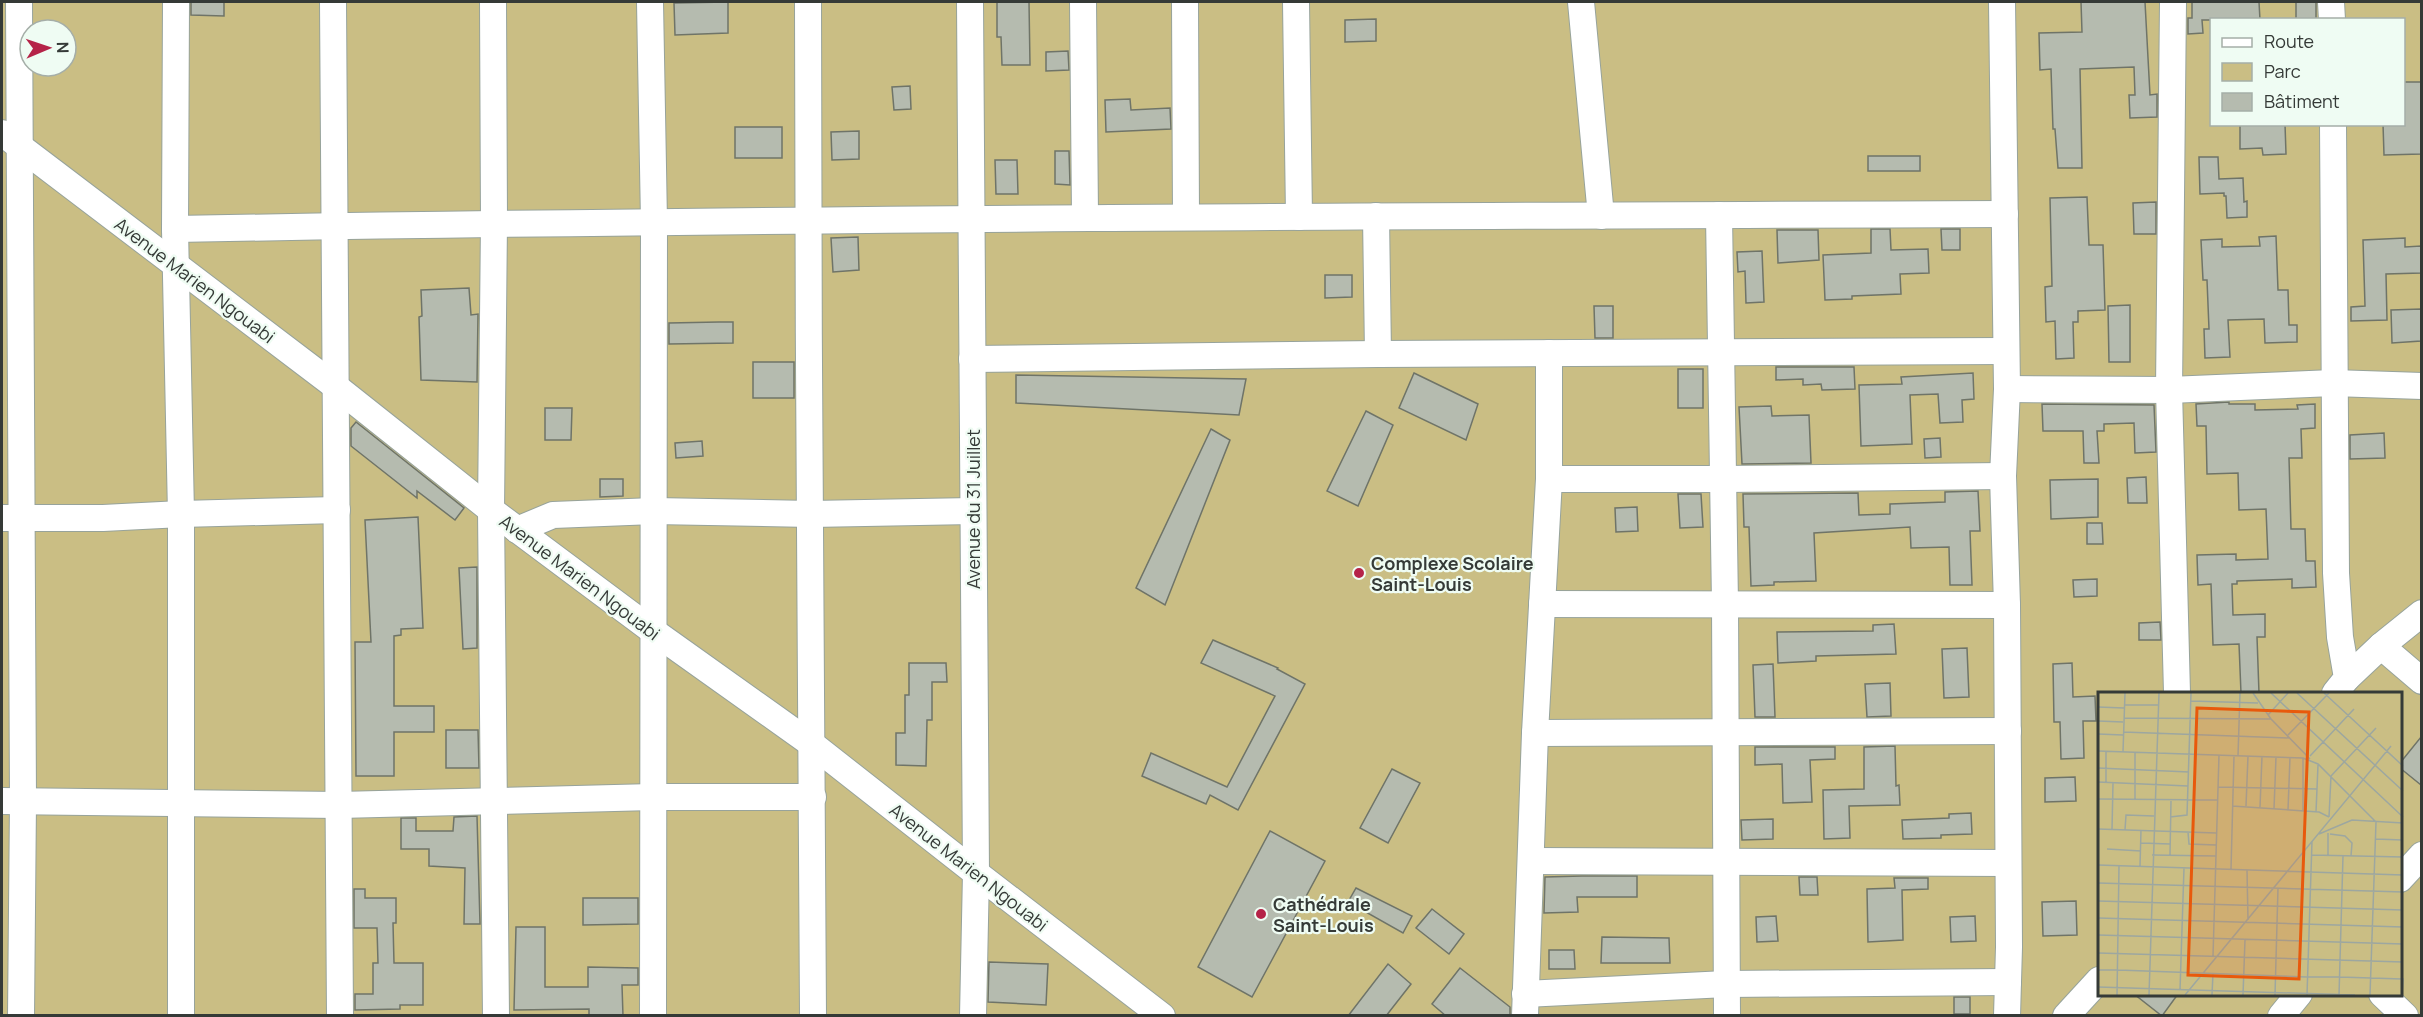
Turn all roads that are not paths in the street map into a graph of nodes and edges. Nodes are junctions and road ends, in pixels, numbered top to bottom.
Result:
1 (18, 2) edge
2 (176, 2) edge
3 (333, 2) edge
4 (493, 2) edge
5 (650, 2) edge
6 (808, 2) edge
7 (970, 2) edge
8 (1083, 2) edge
9 (1185, 2) edge
10 (1296, 2) edge
11 (1581, 2) edge
12 (2002, 2) edge
13 (2173, 2) edge
14 (2331, 2) edge
15 (2332, 18) edge
16 (2332, 126) edge
17 (10, 139) edge
18 (2005, 214) junction
19 (1719, 215) junction
20 (1085, 216) junction
21 (1376, 216) junction
22 (1601, 216) junction
23 (1186, 217) junction
24 (1299, 217) junction
25 (970, 219) junction
26 (807, 221) junction
27 (494, 222) junction
28 (654, 222) junction
29 (11, 226) edge
30 (336, 226) junction
31 (175, 229) junction
32 (177, 267) junction
33 (2005, 351) junction
34 (1549, 353) junction
35 (1722, 353) junction
36 (1378, 354) junction
37 (972, 359) junction
38 (2333, 383) junction
39 (335, 386) junction
40 (2421, 386) edge
41 (2007, 389) junction
42 (2169, 390) junction
43 (2003, 476) junction
44 (1549, 478) junction
45 (1722, 479) junction
46 (337, 510) junction
47 (491, 510) junction
48 (654, 511) junction
49 (973, 511) junction
50 (181, 514) junction
51 (811, 514) junction
52 (12, 518) edge
53 (517, 530) junction
54 (1542, 604) junction
55 (1725, 604) junction
56 (2007, 605) junction
57 (2421, 613) edge
58 (653, 631) junction
59 (2381, 646) junction
60 (2421, 681) edge
61 (2341, 685) edge
62 (2177, 692) edge
63 (1725, 731) junction
64 (2008, 731) junction
65 (1535, 733) junction
66 (813, 745) junction
67 (653, 797) junction
68 (813, 797) junction
69 (12, 801) edge
70 (493, 801) junction
71 (180, 804) junction
72 (339, 805) junction
73 (2421, 855) edge
74 (1531, 861) junction
75 (1725, 862) junction
76 (2008, 864) junction
77 (976, 873) junction
78 (2402, 877) edge
79 (2098, 981) edge
80 (2008, 982) junction
81 (1726, 984) junction
82 (2297, 996) edge
83 (2384, 996) edge
84 (1525, 1005) edge
85 (21, 1016) edge
86 (181, 1016) edge
87 (340, 1016) edge
88 (496, 1016) edge
89 (653, 1016) edge
90 (813, 1016) edge
91 (973, 1016) edge
92 (1162, 1016) edge
93 (1727, 1016) edge
94 (2007, 1016) edge
95 (2066, 1016) edge
96 (2280, 1016) edge
97 (2404, 1016) edge

1 - 17 street
2 - 31 street
3 - 30 street
4 - 27 street
5 - 28 street
6 - 26 street
7 - 25 street, Avenue du 31 Juillet
8 - 20 street
9 - 23 street
10 - 24 street
11 - 22 street
12 - 18 street
13 - 42 street
14 - 15 street
16 - 38 street
17 - 29 street
17 - 32 street, Avenue Marien Ngouabi
18 - 19 street
18 - 33 street
19 - 22 street
19 - 35 street
20 - 23 street
20 - 25 street
21 - 22 street
21 - 24 street
21 - 36 street
23 - 24 street
25 - 26 street
25 - 37 street, Avenue du 31 Juillet
26 - 28 street
26 - 51 street
27 - 28 street
27 - 30 street
27 - 47 street
28 - 48 street
29 - 52 street
30 - 31 street
30 - 39 street
31 - 32 street
32 - 39 street, Avenue Marien Ngouabi
32 - 50 street
33 - 35 street
33 - 41 street
34 - 35 street
34 - 36 street
34 - 44 street
35 - 45 street
36 - 37 street
37 - 49 street, Avenue du 31 Juillet
38 - 40 street
38 - 42 street
38 - 61 street
39 - 46 street
39 - 47 street, Avenue Marien Ngouabi
41 - 42 street
41 - 43 street
42 - 62 street
43 - 45 street
43 - 56 street
44 - 45 street
44 - 54 street
45 - 55 street
46 - 50 street
46 - 72 street
47 - 53 street, Avenue Marien Ngouabi
47 - 70 street
48 - 51 street
48 - 53 street
48 - 58 street
49 - 51 street
49 - 77 street, Avenue du 31 Juillet
50 - 52 street
50 - 71 street
51 - 66 street
52 - 69 street
53 - 58 street, Avenue Marien Ngouabi
54 - 55 street
54 - 65 street
55 - 56 street
55 - 63 street
56 - 64 street
57 - 59 street
58 - 66 street, Avenue Marien Ngouabi
58 - 67 street
59 - 60 street
59 - 61 street
63 - 64 street
63 - 65 street
63 - 75 street
64 - 76 street
65 - 74 street
66 - 68 street
66 - 77 street, Avenue Marien Ngouabi
67 - 68 street
67 - 70 street
67 - 89 street
68 - 90 street
69 - 71 street
69 - 85 street
70 - 72 street
70 - 88 street
71 - 72 street
71 - 86 street
72 - 87 street
73 - 78 street
74 - 75 street
74 - 84 street
75 - 76 street
75 - 81 street
76 - 80 street
77 - 91 street, Avenue du 31 Juillet
77 - 92 street, Avenue Marien Ngouabi
79 - 95 street
80 - 81 street
80 - 94 street
81 - 84 street
81 - 93 street
82 - 96 street
83 - 97 street

